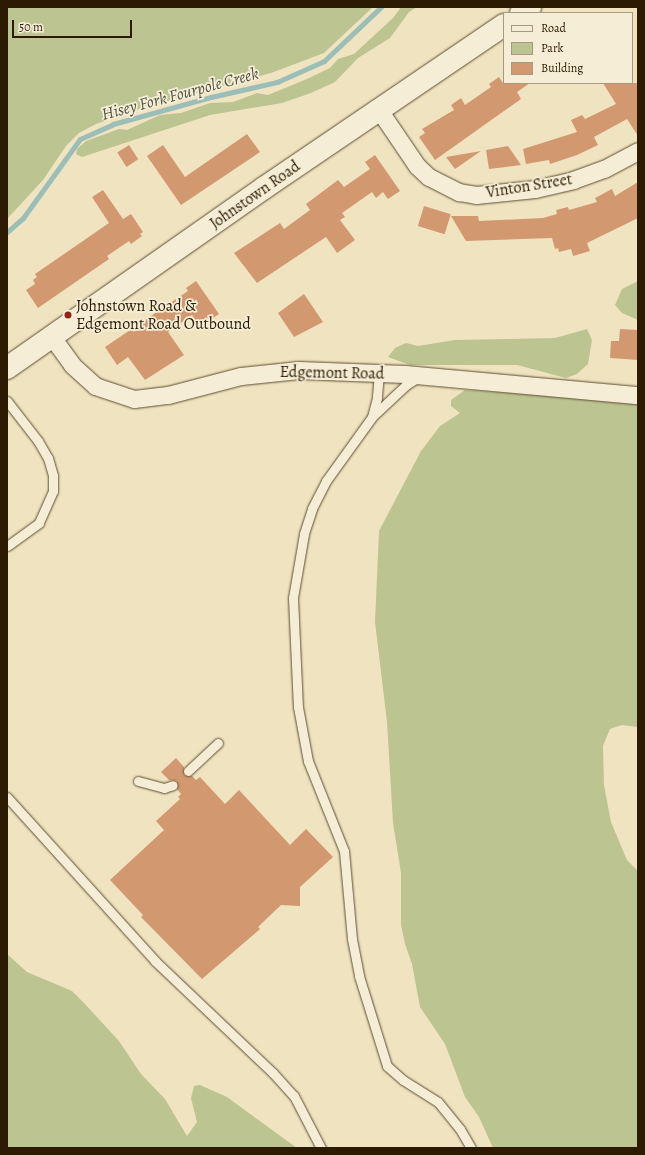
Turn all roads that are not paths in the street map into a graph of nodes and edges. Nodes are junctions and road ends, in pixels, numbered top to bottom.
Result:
1 (503, 26) edge
2 (379, 110) junction
3 (638, 151) edge
4 (52, 337) junction
5 (7, 368) edge
6 (379, 373) junction
7 (422, 376) junction
8 (638, 395) edge
9 (7, 401) edge
10 (372, 417) junction
11 (7, 546) edge
12 (218, 743) dead end
13 (188, 771) dead end
14 (138, 781) dead end
15 (173, 785) dead end
16 (7, 797) edge
17 (321, 1148) edge
18 (471, 1148) edge

1 - 2 street, Johnstown Road
2 - 3 street, Vinton Street
2 - 4 street, Johnstown Road
4 - 5 street, Johnstown Road
4 - 6 street, Edgemont Road
6 - 7 street, Edgemont Road
6 - 10 lane
7 - 8 street, Edgemont Road
7 - 10 lane
9 - 11 lane
10 - 18 lane
12 - 13 lane
14 - 15 lane
16 - 17 lane

